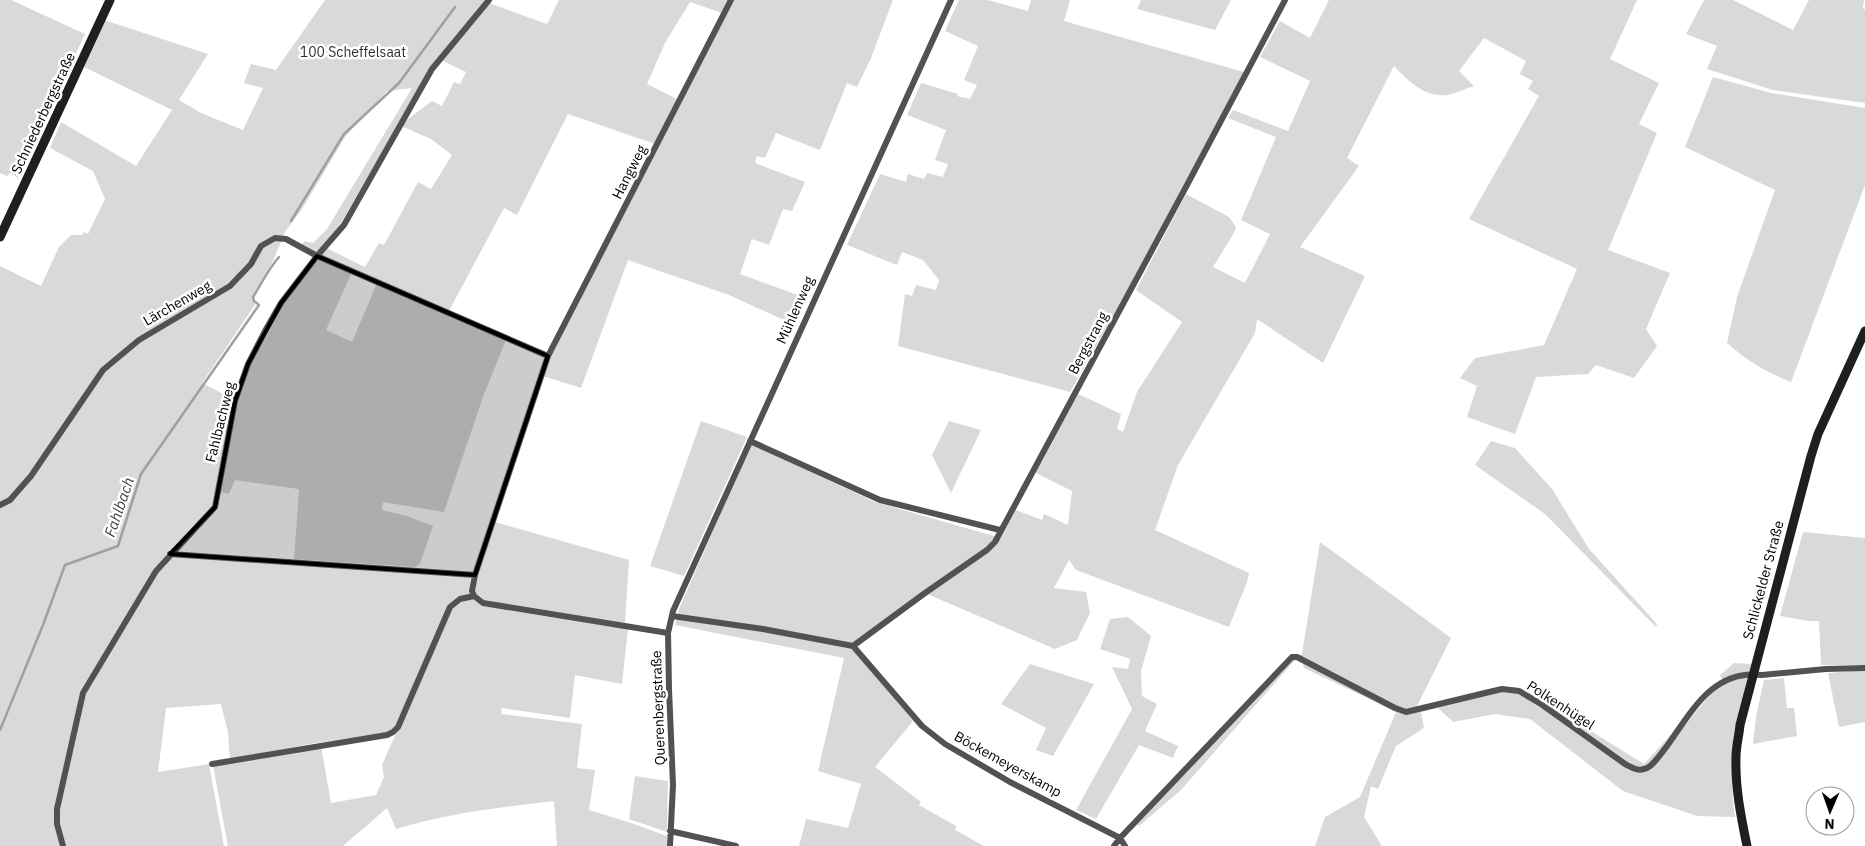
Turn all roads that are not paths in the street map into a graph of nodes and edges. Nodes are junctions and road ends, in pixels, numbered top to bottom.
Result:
1 (110, 0) edge
2 (489, 0) edge
3 (731, 0) edge
4 (951, 0) edge
5 (1285, 0) edge
6 (0, 237) edge
7 (317, 256) junction
8 (1865, 331) edge
9 (548, 356) junction
10 (750, 441) junction
11 (0, 505) edge
12 (1000, 530) junction
13 (170, 554) junction
14 (475, 575) junction
15 (474, 596) junction
16 (672, 616) junction
17 (668, 633) junction
18 (853, 646) junction
19 (1865, 668) edge
20 (1752, 674) junction
21 (212, 764) dead end
22 (670, 831) junction
23 (1120, 838) junction
24 (63, 846) edge
25 (670, 846) edge
26 (736, 846) edge
27 (1114, 846) edge
28 (1126, 846) edge
29 (1746, 846) edge

1 - 6 main road, Schniederbergstraße
2 - 7 street, Fahlbachweg
3 - 9 street, Hangweg
4 - 10 street, Mühlenweg
5 - 12 street, Bergstrang
7 - 9 street, Lärchenweg
7 - 11 street, Lärchenweg
7 - 13 street, Fahlbachweg
8 - 20 main road, Schlickelder Straße
9 - 14 street, Hangweg
10 - 12 street
10 - 16 street, Mühlenweg
12 - 18 street, Bergstrang
13 - 14 street
13 - 24 street, Fahlbachweg
14 - 15 street
15 - 17 street, Querenbergstraße
15 - 21 street
16 - 17 street, Mühlenweg
16 - 18 street
17 - 22 street, Querenbergstraße
18 - 23 street, Böckemeyerskamp
19 - 20 street, Polkenhügel
20 - 23 street, Polkenhügel
20 - 29 main road, Schlickelder Straße
22 - 25 street, Querenbergstraße
22 - 26 street
23 - 27 street
23 - 28 street

